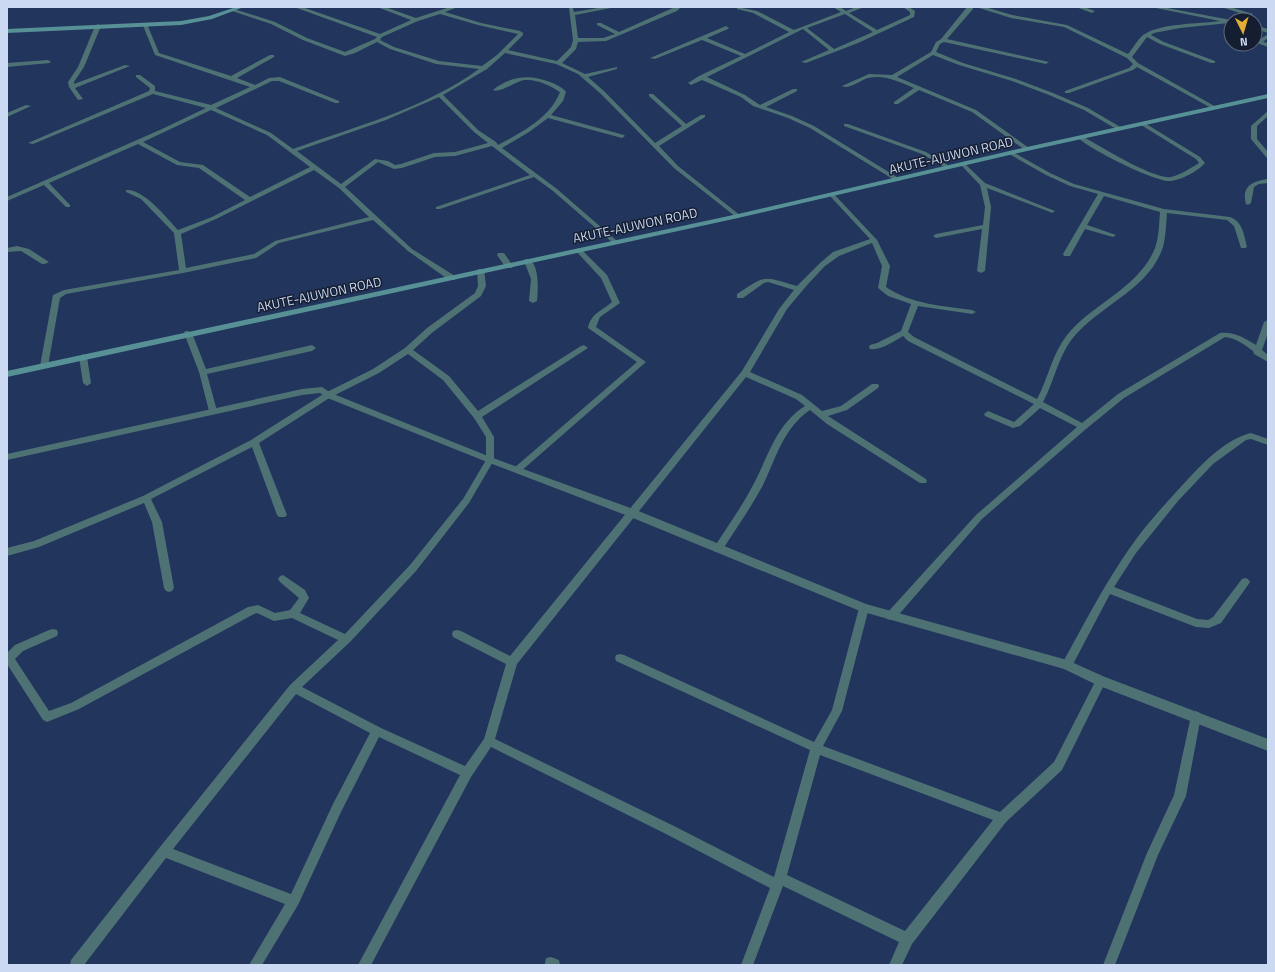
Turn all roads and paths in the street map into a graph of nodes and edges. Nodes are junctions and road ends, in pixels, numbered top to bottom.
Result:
1 (241, 7) edge
2 (298, 7) edge
3 (380, 7) edge
4 (455, 7) edge
5 (613, 7) edge
6 (678, 7) edge
7 (836, 7) edge
8 (861, 7) edge
9 (906, 7) edge
10 (970, 7) edge
11 (979, 7) edge
12 (1079, 7) edge
13 (1154, 7) edge
14 (1224, 7) edge
15 (739, 8) edge
16 (232, 10) junction
17 (1092, 11) dead end
18 (439, 12) junction
19 (846, 12) junction
20 (1245, 12) edge
21 (416, 20) junction
22 (1223, 20) edge
23 (1223, 22) edge
24 (144, 24) junction
25 (599, 24) dead end
26 (98, 26) junction
27 (726, 28) dead end
28 (804, 28) junction
29 (7, 31) edge
30 (794, 32) junction
31 (877, 32) junction
32 (618, 34) junction
33 (1146, 35) junction
34 (1268, 36) edge
35 (379, 38) junction
36 (703, 38) junction
37 (576, 40) junction
38 (943, 40) junction
39 (1268, 45) edge
40 (504, 51) junction
41 (833, 51) junction
42 (933, 53) junction
43 (272, 56) dead end
44 (745, 56) junction
45 (1129, 57) junction
46 (653, 58) dead end
47 (48, 62) dead end
48 (558, 62) junction
49 (804, 62) dead end
50 (1046, 62) dead end
51 (1213, 62) dead end
52 (1136, 64) junction
53 (7, 65) edge
54 (127, 66) dead end
55 (485, 68) junction
56 (615, 68) dead end
57 (138, 76) dead end
58 (584, 76) junction
59 (701, 77) junction
60 (893, 77) junction
61 (232, 78) junction
62 (691, 82) dead end
63 (72, 86) junction
64 (253, 86) junction
65 (845, 86) dead end
66 (918, 88) junction
67 (496, 90) dead end
68 (795, 90) dead end
69 (152, 92) junction
70 (1068, 92) dead end
71 (440, 95) junction
72 (651, 95) dead end
73 (1268, 96) edge
74 (80, 99) dead end
75 (337, 102) dead end
76 (896, 103) dead end
77 (28, 106) dead end
78 (761, 107) junction
79 (211, 108) junction
80 (1214, 108) junction
81 (1268, 113) edge
82 (7, 115) edge
83 (548, 116) junction
84 (703, 116) dead end
85 (1143, 124) junction
86 (846, 125) dead end
87 (685, 126) junction
88 (1120, 129) junction
89 (622, 136) dead end
90 (1080, 137) junction
91 (137, 141) junction
92 (31, 143) dead end
93 (497, 145) junction
94 (654, 146) junction
95 (1027, 149) junction
96 (292, 151) junction
97 (1011, 153) junction
98 (1268, 156) edge
99 (963, 164) junction
100 (948, 167) junction
101 (313, 168) junction
102 (536, 175) junction
103 (898, 180) junction
104 (1268, 181) edge
105 (45, 183) junction
106 (984, 184) junction
107 (341, 187) junction
108 (128, 191) dead end
109 (1102, 193) junction
110 (831, 194) junction
111 (8, 198) edge
112 (250, 200) junction
113 (1248, 203) dead end
114 (68, 206) dead end
115 (438, 208) dead end
116 (1052, 211) dead end
117 (1164, 211) junction
118 (738, 216) junction
119 (374, 218) junction
120 (986, 226) junction
121 (1082, 226) junction
122 (177, 233) junction
123 (1113, 235) dead end
124 (936, 236) dead end
125 (874, 240) junction
126 (615, 242) junction
127 (1243, 247) dead end
128 (7, 250) edge
129 (579, 250) junction
130 (1067, 254) dead end
131 (501, 255) dead end
132 (528, 261) junction
133 (45, 262) dead end
134 (509, 266) junction
135 (183, 271) junction
136 (481, 271) junction
137 (981, 271) dead end
138 (452, 278) junction
139 (799, 289) junction
140 (740, 296) dead end
141 (533, 301) dead end
142 (915, 303) junction
143 (972, 312) dead end
144 (1268, 322) edge
145 (904, 332) junction
146 (188, 333) junction
147 (873, 347) dead end
148 (312, 348) dead end
149 (584, 348) dead end
150 (408, 350) junction
151 (1257, 352) junction
152 (83, 357) junction
153 (1268, 359) edge
154 (44, 366) junction
155 (203, 372) junction
156 (745, 373) junction
157 (7, 374) edge
158 (87, 383) dead end
159 (875, 386) dead end
160 (328, 395) junction
161 (1038, 403) junction
162 (809, 407) junction
163 (213, 412) junction
164 (988, 414) dead end
165 (820, 415) junction
166 (477, 416) junction
167 (1083, 427) junction
168 (254, 442) junction
169 (1268, 442) edge
170 (7, 457) edge
171 (490, 460) junction
172 (517, 470) junction
173 (923, 481) dead end
174 (146, 498) junction
175 (632, 513) junction
176 (282, 515) dead end
177 (718, 549) junction
178 (7, 552) edge
179 (283, 579) dead end
180 (1245, 582) dead end
181 (169, 588) dead end
182 (1108, 589) junction
183 (864, 608) junction
184 (293, 614) junction
185 (891, 616) junction
186 (53, 633) dead end
187 (456, 634) dead end
188 (346, 639) junction
189 (620, 658) dead end
190 (512, 662) junction
191 (1067, 665) junction
192 (1101, 681) junction
193 (294, 688) junction
194 (1196, 716) junction
195 (377, 730) junction
196 (489, 741) junction
197 (1268, 745) edge
198 (816, 748) junction
199 (468, 773) junction
200 (1002, 818) junction
201 (164, 851) junction
202 (779, 881) junction
203 (294, 901) junction
204 (907, 939) junction
205 (76, 965) edge
206 (255, 965) edge
207 (364, 965) edge
208 (747, 965) edge
209 (895, 965) edge
210 (1109, 965) edge

1 - 16 main road
2 - 35 street
3 - 21 street
4 - 18 street
5 - 37 street
6 - 32 street
7 - 19 street
8 - 19 street
9 - 31 street
10 - 38 street
11 - 45 street
12 - 17 street
13 - 22 street
14 - 20 street
15 - 30 street
16 - 24 main road
16 - 35 street
18 - 21 street
18 - 40 street
19 - 28 street
19 - 31 street
21 - 35 street
23 - 33 street
24 - 26 main road
24 - 61 street
25 - 32 street
26 - 29 main road
26 - 63 street
27 - 36 street
28 - 30 street
28 - 41 street
30 - 44 street
31 - 41 street
32 - 37 street
33 - 45 street
33 - 51 street
34 - 39 street
35 - 55 street
36 - 44 street
36 - 46 street
37 - 48 street
38 - 42 street
38 - 50 street
40 - 48 street
40 - 55 street
41 - 49 street
42 - 60 street
42 - 88 street
43 - 61 street
44 - 59 street
45 - 52 street
47 - 53 street
48 - 58 street
52 - 70 street
52 - 80 street
54 - 63 street
55 - 71 street
56 - 58 street
57 - 69 street
58 - 94 street
59 - 62 street
59 - 78 street
60 - 65 street
60 - 66 street
61 - 64 street
63 - 74 street
64 - 75 street
64 - 79 street
66 - 76 street
66 - 95 street
67 - 83 street
68 - 78 street
69 - 79 street
69 - 92 street
71 - 93 street
71 - 96 street
72 - 87 street
73 - 80 main road, AKUTE-AJUWON ROAD
77 - 82 street
78 - 103 street
79 - 91 street
79 - 96 street
80 - 85 main road, AKUTE-AJUWON ROAD
81 - 98 street
83 - 89 street
83 - 93 street
84 - 87 street
85 - 88 main road, AKUTE-AJUWON ROAD
85 - 90 street
86 - 100 street
87 - 94 street
88 - 90 main road, AKUTE-AJUWON ROAD
90 - 95 main road, AKUTE-AJUWON ROAD
91 - 105 street
91 - 112 street
93 - 102 street
93 - 107 street
94 - 118 street
95 - 97 main road, AKUTE-AJUWON ROAD
96 - 101 street
97 - 99 main road, AKUTE-AJUWON ROAD
97 - 109 street
99 - 100 main road, AKUTE-AJUWON ROAD
99 - 106 street
100 - 103 main road, AKUTE-AJUWON ROAD
101 - 107 street
101 - 112 street
102 - 115 street
102 - 126 street
103 - 110 main road, AKUTE-AJUWON ROAD
104 - 113 street
105 - 111 street
105 - 114 street
106 - 116 street
106 - 120 street
107 - 119 street
108 - 122 street
109 - 117 street
109 - 121 street
110 - 118 main road, AKUTE-AJUWON ROAD
110 - 125 street
112 - 122 street
117 - 127 street
117 - 161 street
118 - 126 main road, AKUTE-AJUWON ROAD
119 - 135 street
119 - 138 street
120 - 124 street
120 - 137 street
121 - 123 street
121 - 130 street
122 - 135 street
125 - 139 street
125 - 142 street
126 - 129 main road, AKUTE-AJUWON ROAD
128 - 133 street
129 - 132 main road, AKUTE-AJUWON ROAD
129 - 172 street
131 - 134 street
132 - 134 main road, AKUTE-AJUWON ROAD
132 - 141 street
134 - 136 main road, AKUTE-AJUWON ROAD
135 - 154 street
136 - 138 main road, AKUTE-AJUWON ROAD
136 - 150 street
138 - 146 main road, AKUTE-AJUWON ROAD
139 - 140 street
139 - 156 street
142 - 143 street
142 - 145 street
144 - 151 street
145 - 147 street
145 - 161 street
146 - 152 main road, AKUTE-AJUWON ROAD
146 - 155 street
148 - 155 street
149 - 166 street
150 - 160 street
150 - 166 street
151 - 153 street
151 - 167 street
152 - 154 main road, AKUTE-AJUWON ROAD
152 - 158 street
154 - 157 main road, AKUTE-AJUWON ROAD
155 - 163 street
156 - 162 street
156 - 175 street
159 - 165 street
160 - 163 street
160 - 168 street
160 - 171 street
161 - 164 street
161 - 167 street
162 - 165 street
162 - 177 street
163 - 170 street
165 - 173 street
166 - 171 street
167 - 185 street
168 - 174 street
168 - 176 street
169 - 182 street
171 - 172 street
171 - 188 street
172 - 175 street
174 - 178 street
174 - 181 street
175 - 177 street
175 - 190 street
177 - 183 street
179 - 184 street
180 - 182 street
182 - 191 street
183 - 185 street
183 - 198 street
184 - 186 street
184 - 188 street
185 - 191 street
187 - 190 street
188 - 193 street
189 - 198 street
190 - 196 street
191 - 192 street
192 - 194 street
192 - 200 street
193 - 195 street
193 - 201 street
194 - 197 street
194 - 210 street
195 - 199 street
195 - 203 street
196 - 199 street
196 - 202 street
198 - 200 street
198 - 202 street
199 - 207 street
200 - 204 street
201 - 203 street
201 - 205 street
202 - 204 street
202 - 208 street
203 - 206 street
204 - 209 street

